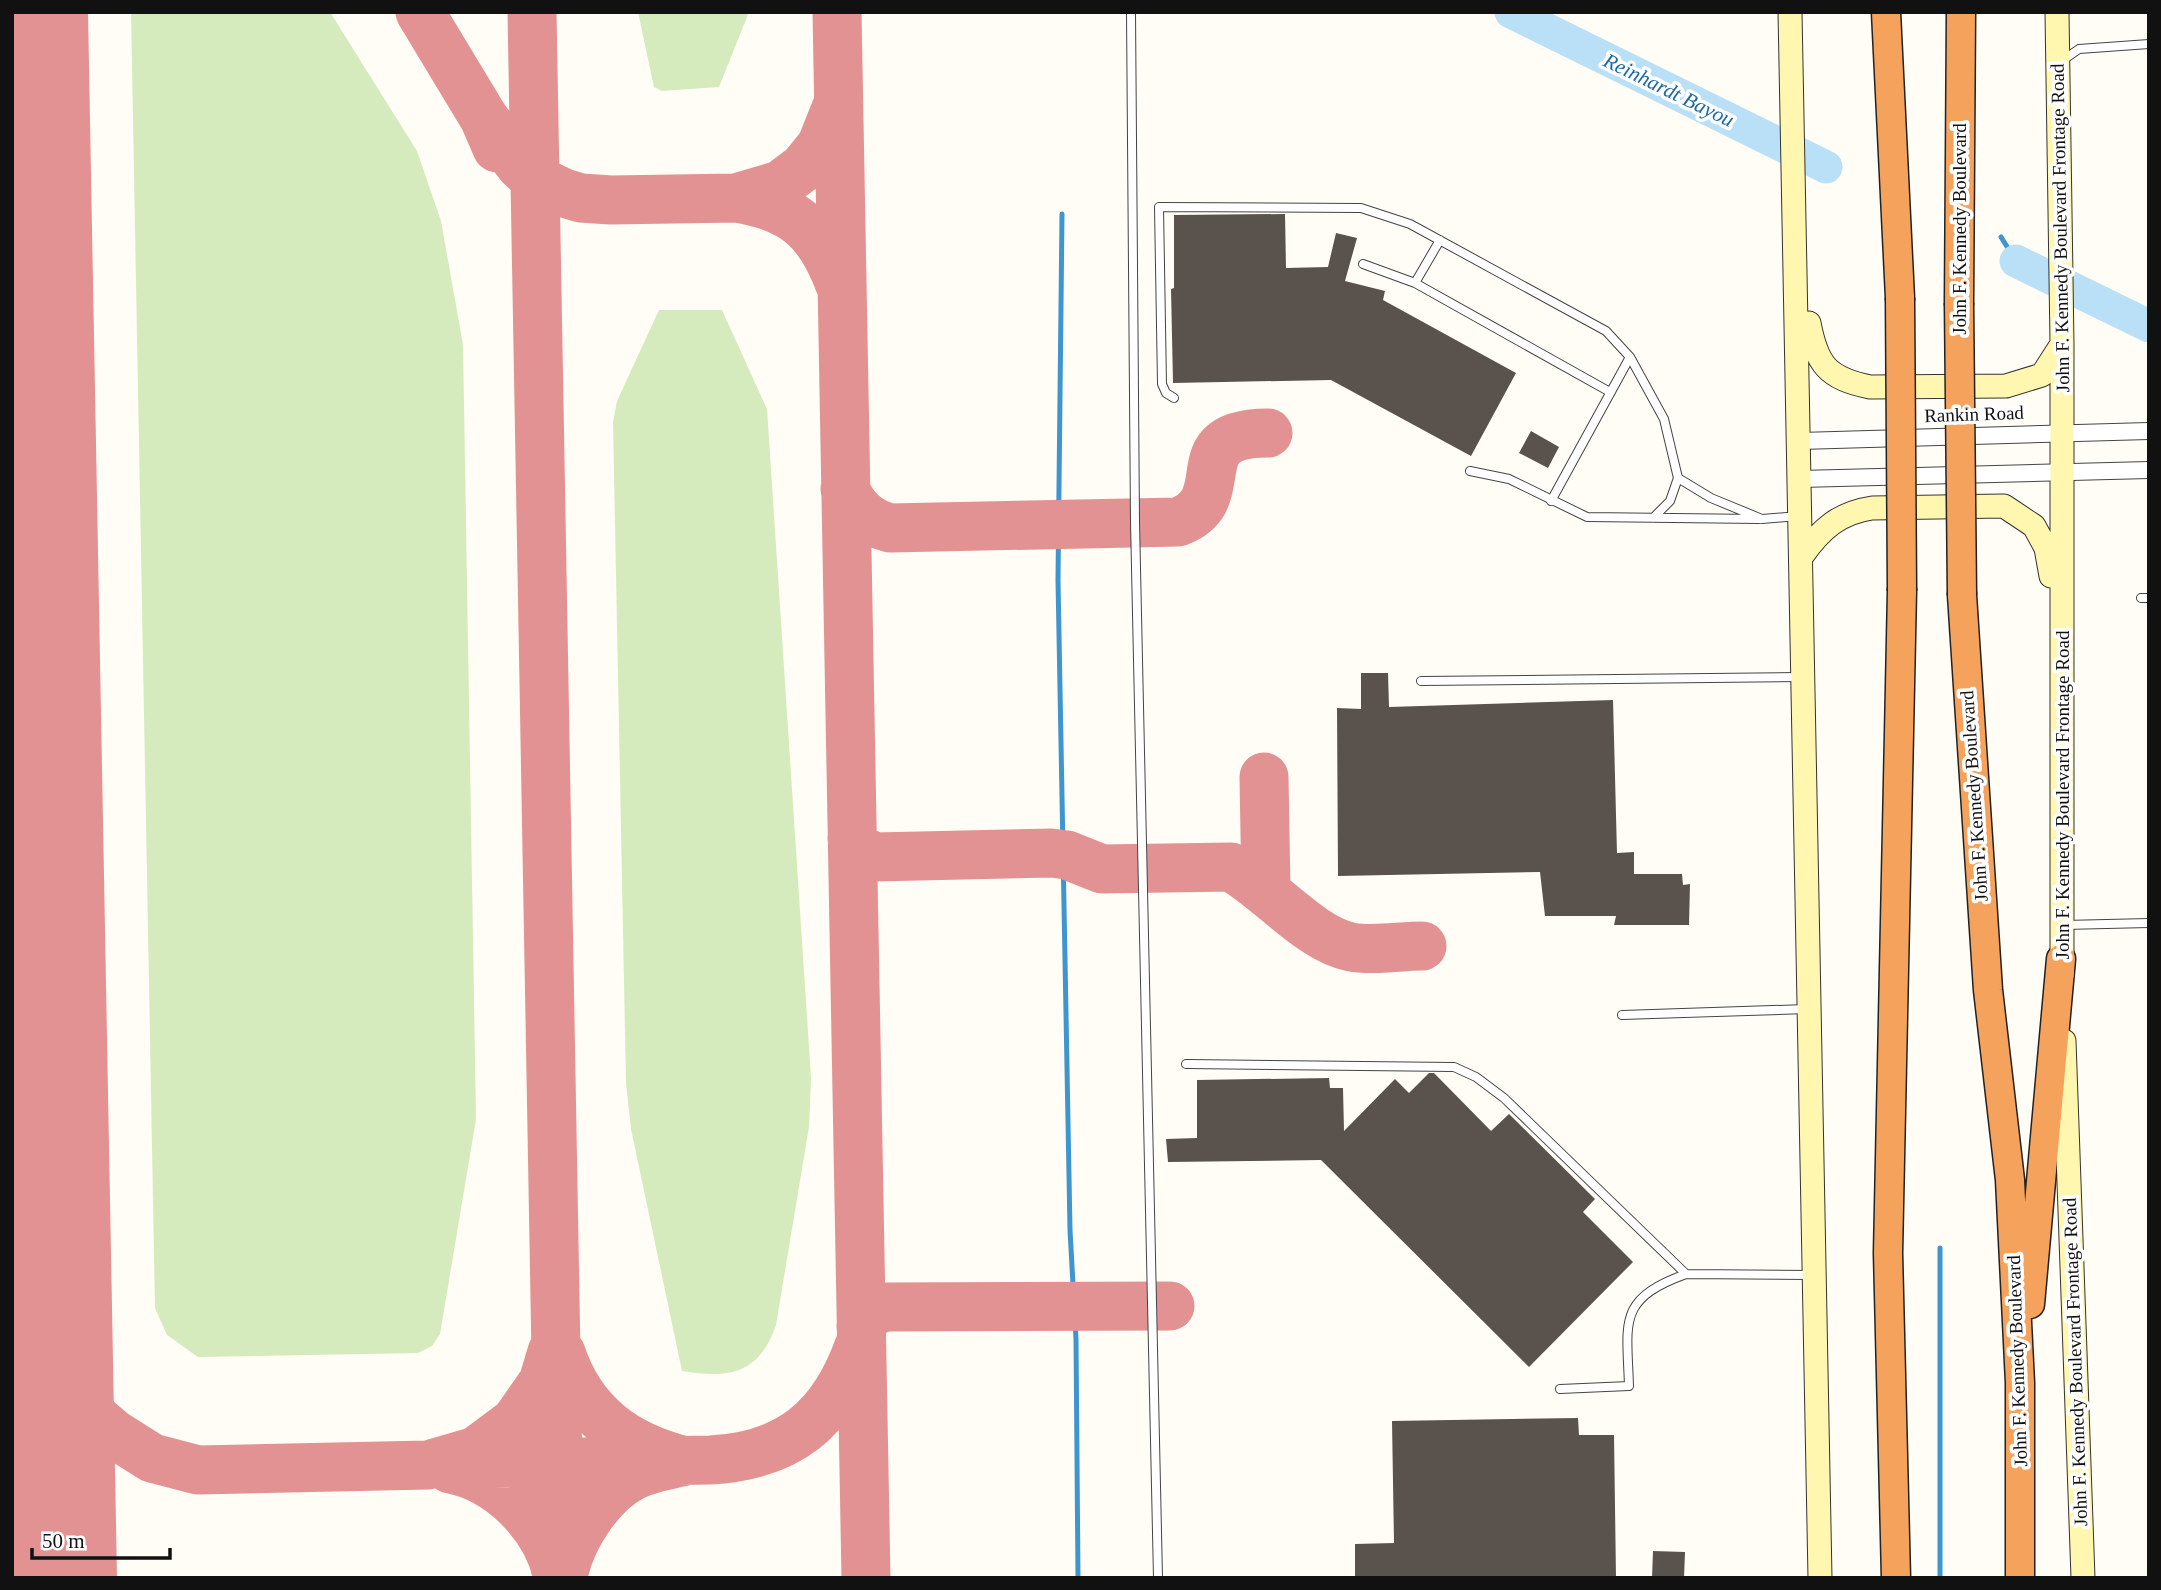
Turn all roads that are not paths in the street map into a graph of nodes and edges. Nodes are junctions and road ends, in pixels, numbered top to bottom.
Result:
1 (1131, 12) edge
2 (1790, 12) edge
3 (1886, 12) edge
4 (1961, 12) edge
5 (1978, 12) edge
6 (2057, 12) edge
7 (2149, 44) edge
8 (2058, 64) junction
9 (1958, 174) junction
10 (1440, 240) junction
11 (1797, 262) junction
12 (1363, 264) dead end
13 (1415, 284) junction
14 (2062, 344) junction
15 (1630, 357) junction
16 (1610, 392) junction
17 (1174, 398) dead end
18 (2149, 430) edge
19 (2062, 432) junction
20 (1800, 441) junction
21 (2149, 470) edge
22 (1471, 471) dead end
23 (2062, 471) junction
24 (1678, 478) junction
25 (1800, 479) junction
26 (1551, 501) junction
27 (1801, 515) junction
28 (1653, 518) junction
29 (1762, 519) junction
30 (1802, 556) junction
31 (2062, 634) junction
32 (1804, 677) junction
33 (1421, 681) dead end
34 (2149, 923) edge
35 (2061, 925) junction
36 (2061, 959) junction
37 (1810, 1008) junction
38 (1622, 1016) dead end
39 (1186, 1064) dead end
40 (1686, 1274) junction
41 (1815, 1275) junction
42 (2020, 1383) junction
43 (1560, 1389) dead end
44 (1158, 1578) edge
45 (1820, 1578) edge
46 (1896, 1578) edge
47 (2020, 1578) edge
48 (2082, 1578) edge

1 - 44 lane
2 - 11 street
3 - 46 highway, bridge
4 - 9 highway, John F. Kennedy Boulevard
5 - 9 highway
6 - 8 street, John F. Kennedy Boulevard Frontage Road
7 - 8 lane
8 - 14 street, John F. Kennedy Boulevard Frontage Road
9 - 42 highway, John F. Kennedy Boulevard, bridge
10 - 13 lane
10 - 15 lane
10 - 17 lane
11 - 14 street
11 - 20 street
12 - 13 lane
13 - 16 lane
14 - 19 street, John F. Kennedy Boulevard Frontage Road
15 - 16 lane
15 - 24 lane
16 - 26 lane
18 - 19 street, Rankin Road
19 - 20 street, Rankin Road
19 - 23 street, John F. Kennedy Boulevard Frontage Road
20 - 25 street
21 - 23 street
22 - 26 lane
23 - 25 street
23 - 31 street, John F. Kennedy Boulevard Frontage Road
24 - 28 lane
24 - 29 lane
25 - 27 street
26 - 28 lane
27 - 29 lane
27 - 30 street
28 - 29 lane
30 - 31 street
30 - 32 street
31 - 35 street, John F. Kennedy Boulevard Frontage Road
32 - 33 lane
32 - 37 street
34 - 35 lane
35 - 36 street, John F. Kennedy Boulevard Frontage Road
36 - 42 highway
36 - 48 street, John F. Kennedy Boulevard Frontage Road
37 - 38 lane
37 - 41 street
39 - 40 lane
40 - 41 lane
40 - 43 lane
41 - 45 street
42 - 47 highway, John F. Kennedy Boulevard

